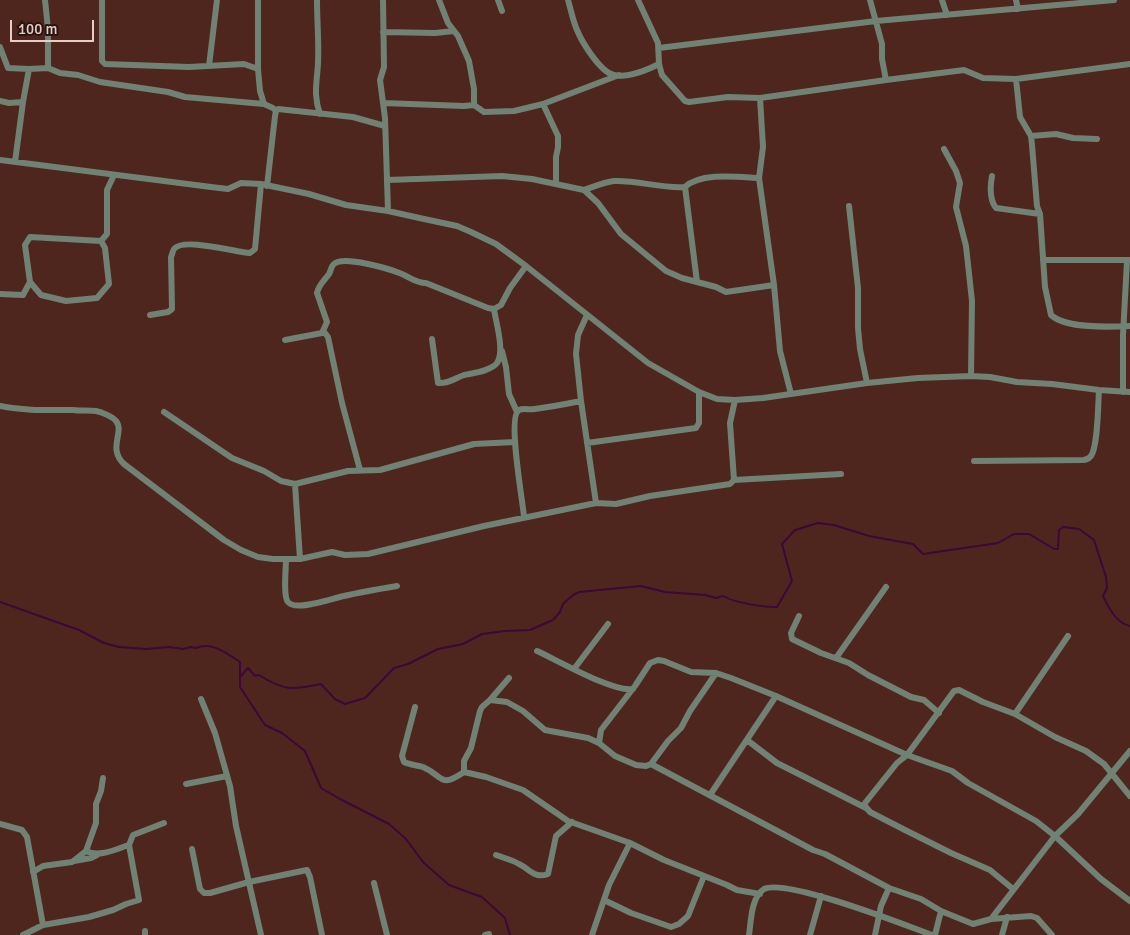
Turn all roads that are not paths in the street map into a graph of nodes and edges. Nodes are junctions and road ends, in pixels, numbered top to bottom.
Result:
1 (45, 0) edge
2 (102, 0) edge
3 (217, 0) edge
4 (258, 0) edge
5 (317, 0) edge
6 (383, 0) edge
7 (439, 0) edge
8 (498, 0) edge
9 (568, 0) edge
10 (638, 0) edge
11 (870, 0) edge
12 (942, 0) edge
13 (1016, 0) edge
14 (1114, 0) edge
15 (1018, 9) junction
16 (502, 11) dead end
17 (947, 15) junction
18 (876, 21) junction
19 (454, 31) junction
20 (383, 32) junction
21 (0, 47) edge
22 (659, 48) junction
23 (659, 64) junction
24 (1130, 64) edge
25 (209, 66) junction
26 (0, 67) edge
27 (8, 68) junction
28 (48, 68) junction
29 (29, 69) junction
30 (258, 69) junction
31 (619, 75) junction
32 (1016, 79) junction
33 (886, 80) junction
34 (760, 98) junction
35 (0, 101) edge
36 (24, 102) junction
37 (383, 103) junction
38 (264, 104) junction
39 (544, 104) junction
40 (474, 105) junction
41 (276, 111) junction
42 (320, 114) junction
43 (385, 126) junction
44 (1031, 136) junction
45 (1097, 139) dead end
46 (944, 149) dead end
47 (0, 160) edge
48 (14, 162) junction
49 (114, 175) junction
50 (992, 176) dead end
51 (758, 178) junction
52 (387, 180) junction
53 (556, 184) junction
54 (264, 185) junction
55 (685, 187) junction
56 (584, 190) junction
57 (849, 206) dead end
58 (388, 211) junction
59 (1040, 214) junction
60 (101, 241) junction
61 (1043, 260) junction
62 (1129, 261) edge
63 (526, 266) junction
64 (30, 282) junction
65 (697, 282) junction
66 (774, 285) junction
67 (0, 294) edge
68 (494, 309) junction
69 (150, 315) dead end
70 (587, 315) junction
71 (1127, 326) edge
72 (322, 333) junction
73 (432, 338) dead end
74 (285, 340) dead end
75 (501, 349) junction
76 (970, 376) junction
77 (867, 383) junction
78 (1099, 390) junction
79 (699, 392) junction
80 (1126, 392) edge
81 (791, 394) junction
82 (735, 400) junction
83 (581, 401) junction
84 (0, 406) edge
85 (164, 412) dead end
86 (517, 412) junction
87 (515, 442) junction
88 (587, 443) junction
89 (974, 461) dead end
90 (360, 470) junction
91 (841, 474) dead end
92 (734, 480) junction
93 (295, 484) junction
94 (596, 503) junction
95 (524, 517) junction
96 (300, 558) junction
97 (286, 560) junction
98 (397, 586) dead end
99 (886, 588) dead end
100 (799, 616) dead end
101 (608, 624) dead end
102 (1068, 636) dead end
103 (537, 651) dead end
104 (836, 658) junction
105 (574, 669) junction
106 (716, 673) junction
107 (509, 678) dead end
108 (633, 689) junction
109 (776, 696) junction
110 (200, 699) dead end
111 (490, 700) junction
112 (415, 707) dead end
113 (939, 713) junction
114 (1015, 714) junction
115 (747, 740) junction
116 (599, 743) junction
117 (1130, 751) edge
118 (907, 755) junction
119 (651, 764) junction
120 (464, 772) junction
121 (1112, 773) junction
122 (227, 776) junction
123 (103, 778) dead end
124 (186, 784) dead end
125 (710, 795) junction
126 (1130, 796) edge
127 (866, 808) junction
128 (572, 822) junction
129 (164, 823) dead end
130 (0, 824) edge
131 (1055, 836) junction
132 (630, 843) junction
133 (129, 845) junction
134 (192, 849) dead end
135 (86, 851) junction
136 (101, 853) junction
137 (496, 855) dead end
138 (72, 862) junction
139 (34, 872) junction
140 (704, 876) junction
141 (249, 882) junction
142 (374, 883) dead end
143 (890, 888) junction
144 (1013, 889) junction
145 (760, 894) junction
146 (821, 896) junction
147 (604, 900) junction
148 (1130, 901) edge
149 (940, 911) junction
150 (879, 915) junction
151 (1007, 917) junction
152 (991, 919) junction
153 (43, 925) junction
154 (23, 935) edge
155 (262, 935) edge
156 (322, 935) edge
157 (387, 935) edge
158 (592, 935) edge
159 (749, 935) edge
160 (810, 935) edge
161 (875, 935) edge
162 (934, 935) edge
163 (1002, 935) edge
164 (1052, 935) edge

1 - 28 street
2 - 25 street
3 - 25 street
4 - 30 street
5 - 42 street
6 - 20 street
7 - 19 street
8 - 16 street
9 - 31 street
10 - 22 street
11 - 18 street
12 - 17 street
13 - 15 street
14 - 15 street
15 - 17 street
17 - 18 street
18 - 22 street
18 - 33 street
19 - 20 street
19 - 40 street
20 - 37 street
21 - 27 street
22 - 23 street
23 - 31 street
23 - 34 street
24 - 32 street
25 - 30 street
26 - 27 street
27 - 29 street
28 - 29 street
28 - 38 street
29 - 36 street
30 - 38 street
31 - 39 street
32 - 33 street
32 - 44 street
33 - 34 street
34 - 51 street
35 - 36 street
36 - 48 street
37 - 40 street
37 - 43 street
38 - 41 street
39 - 40 street
39 - 53 street
41 - 42 street
41 - 54 street
42 - 43 street
43 - 52 street
44 - 45 street
44 - 59 street
46 - 76 street
47 - 48 street
48 - 49 street
49 - 54 street
49 - 60 street
50 - 59 street
51 - 55 street
51 - 66 street
52 - 53 street
52 - 58 street
53 - 56 street
54 - 58 street
54 - 69 street
55 - 56 street
55 - 65 street
56 - 65 street
57 - 77 street
58 - 63 street
59 - 61 street
60 - 64 street
60 - 64 street
61 - 62 street
61 - 71 street
62 - 71 street
63 - 68 street
63 - 70 street
64 - 67 street
65 - 66 street
66 - 81 street
68 - 72 street
68 - 75 street
70 - 79 street
70 - 83 street
71 - 80 street
72 - 74 street
72 - 90 street
73 - 75 street
75 - 86 street
76 - 77 street
76 - 78 street
77 - 81 street
78 - 80 street
78 - 89 street
79 - 82 street
79 - 88 street
81 - 82 street
82 - 92 street
83 - 86 street
83 - 88 street
84 - 97 street
85 - 93 street
86 - 87 street
87 - 90 street
87 - 95 street
88 - 94 street
90 - 93 street
91 - 92 street
92 - 94 street
93 - 96 street
94 - 95 street
95 - 96 street
96 - 97 street
97 - 98 street
99 - 104 street
100 - 104 street
101 - 105 street
102 - 114 street
103 - 105 street
104 - 113 street
105 - 108 street
106 - 108 street
106 - 109 street
106 - 119 street
107 - 111 street
108 - 116 street
109 - 115 street
109 - 118 street
110 - 122 street
111 - 116 street
111 - 120 street
112 - 120 street
113 - 114 street
113 - 118 street
114 - 121 street
115 - 125 street
115 - 127 street
116 - 119 street
117 - 121 street
118 - 127 street
118 - 131 street
119 - 125 street
120 - 128 street
121 - 126 street
121 - 131 street
122 - 124 street
122 - 141 street
123 - 135 street
125 - 143 street
127 - 144 street
128 - 132 street
128 - 137 street
129 - 133 street
130 - 139 street
131 - 144 street
131 - 148 street
132 - 140 street
132 - 147 street
133 - 136 street
133 - 153 street
134 - 141 street
135 - 136 street
135 - 138 street
136 - 138 street
138 - 139 street
139 - 153 street
140 - 145 street
140 - 147 street
141 - 155 street
141 - 156 street
142 - 157 street
143 - 149 street
143 - 150 street
144 - 152 street
145 - 146 street
145 - 159 street
146 - 150 street
146 - 160 street
147 - 158 street
149 - 152 street
149 - 162 street
150 - 161 street
150 - 162 street
151 - 152 street
151 - 163 street
151 - 164 street
153 - 154 street

